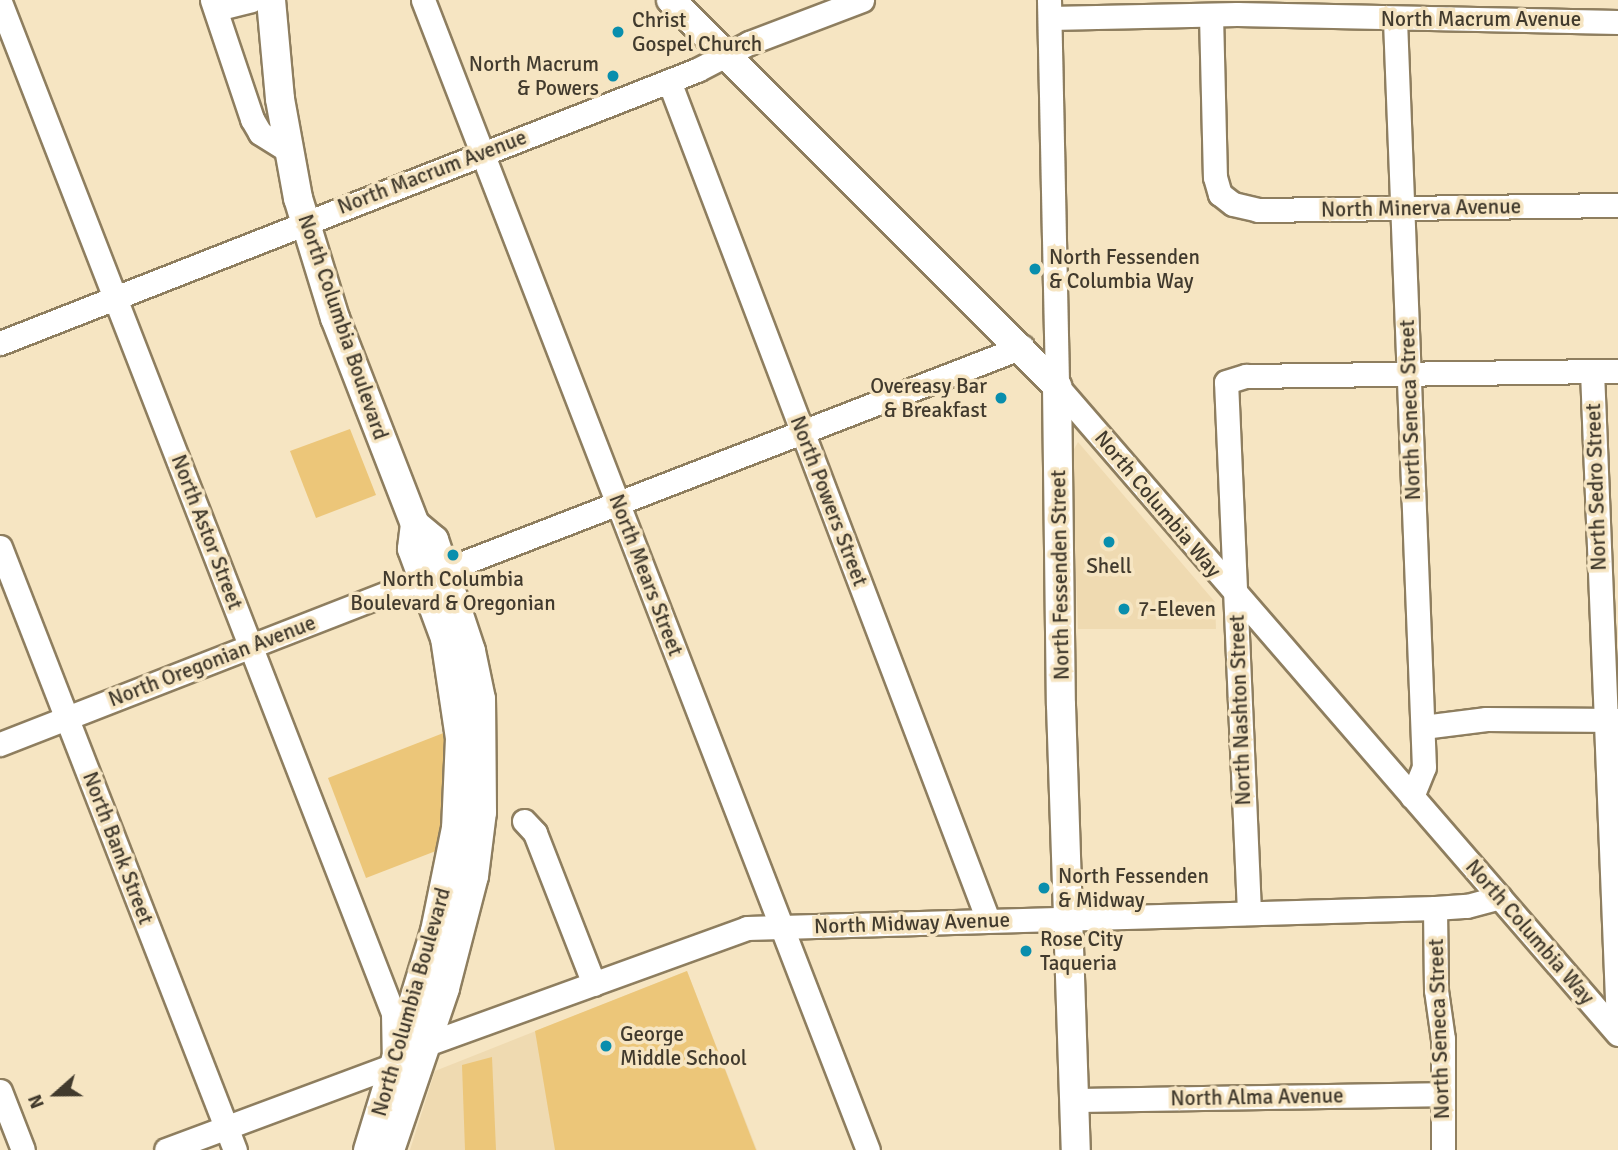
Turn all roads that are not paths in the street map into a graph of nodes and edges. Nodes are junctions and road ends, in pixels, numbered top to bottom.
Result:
1 (251, 0) edge
2 (271, 0) edge
3 (423, 0) edge
4 (671, 0) edge
5 (862, 0) edge
6 (0, 2) edge
7 (214, 4) edge
8 (1049, 9) edge
9 (1211, 15) junction
10 (1395, 19) junction
11 (1618, 22) edge
12 (726, 55) junction
13 (669, 81) junction
14 (289, 152) junction
15 (482, 153) junction
16 (1618, 205) edge
17 (1402, 209) junction
18 (305, 223) junction
19 (115, 298) junction
20 (0, 343) edge
21 (1021, 347) junction
22 (1592, 371) junction
23 (1618, 371) edge
24 (1408, 375) junction
25 (1057, 386) junction
26 (802, 432) junction
27 (618, 504) junction
28 (0, 547) edge
29 (435, 574) junction
30 (1235, 595) junction
31 (251, 644) junction
32 (67, 718) junction
33 (1611, 720) edge
34 (1423, 727) junction
35 (0, 744) edge
36 (1412, 797) junction
37 (524, 821) dead end
38 (1500, 897) junction
39 (1435, 908) junction
40 (1249, 912) junction
41 (1067, 916) junction
42 (988, 920) junction
43 (782, 928) junction
44 (594, 984) junction
45 (1618, 1023) edge
46 (1618, 1034) edge
47 (427, 1044) junction
48 (394, 1065) junction
49 (0, 1091) edge
50 (1441, 1094) junction
51 (1074, 1100) junction
52 (401, 1116) junction
53 (226, 1127) junction
54 (23, 1150) edge
55 (166, 1150) edge
56 (235, 1150) edge
57 (368, 1150) edge
58 (390, 1150) edge
59 (868, 1150) edge
60 (1076, 1150) edge
61 (1443, 1150) edge

1 - 7 street
2 - 14 main road, North Columbia Boulevard
3 - 15 street, North Mears Street
4 - 12 main road, North Columbia Way
5 - 12 street, North Macrum Avenue
6 - 19 street, North Astor Street
7 - 14 street
8 - 9 street, North Macrum Avenue
8 - 25 street, North Fessenden Street
9 - 10 street, North Macrum Avenue
9 - 17 street, North Minerva Avenue
10 - 11 street, North Macrum Avenue
10 - 17 street, North Seneca Street
12 - 13 street, North Macrum Avenue
12 - 21 main road, North Columbia Way
13 - 15 street, North Macrum Avenue
13 - 26 street, North Powers Street
14 - 18 main road, North Columbia Boulevard
15 - 18 street, North Macrum Avenue
15 - 27 street, North Mears Street
16 - 17 street, North Minerva Avenue
17 - 24 street, North Seneca Street
18 - 19 street, North Macrum Avenue
18 - 29 main road, North Columbia Boulevard
19 - 20 street, North Macrum Avenue
19 - 31 street, North Astor Street
21 - 25 main road, North Columbia Way
21 - 26 street, North Oregonian Avenue
22 - 23 street
22 - 24 street
22 - 33 street, North Sedro Street
24 - 30 street, North Nashton Street
24 - 34 street, North Seneca Street
25 - 30 street, North Columbia Way
25 - 41 main road, North Fessenden Street
26 - 27 street, North Oregonian Avenue
26 - 42 street, North Powers Street
27 - 29 street, North Oregonian Avenue
27 - 43 street, North Mears Street
28 - 32 street, North Bank Street
29 - 31 street, North Oregonian Avenue
29 - 47 main road, North Columbia Boulevard
29 - 48 main road, North Columbia Boulevard
30 - 36 street, North Columbia Way
30 - 40 street, North Nashton Street
31 - 32 street, North Oregonian Avenue
31 - 48 street, North Astor Street
32 - 35 street, North Oregonian Avenue
32 - 53 street, North Bank Street
33 - 34 street
33 - 45 street, North Sedro Street
34 - 36 street, North Seneca Street
36 - 38 street, North Columbia Way
37 - 44 street
38 - 39 street, North Midway Avenue
38 - 46 street, North Columbia Way
39 - 40 street, North Midway Avenue
39 - 50 street, North Seneca Street
40 - 41 street, North Midway Avenue
41 - 42 street, North Midway Avenue
41 - 51 main road, North Fessenden Street
42 - 43 street, North Midway Avenue
43 - 44 street, North Midway Avenue
43 - 59 street, North Mears Street
44 - 47 street, North Midway Avenue
47 - 52 main road, North Columbia Boulevard
48 - 52 main road
48 - 53 street
48 - 57 main road, North Columbia Boulevard
49 - 54 street
50 - 51 street, North Alma Avenue
50 - 61 street, North Seneca Street
51 - 60 main road, North Fessenden Street
52 - 58 main road, North Columbia Boulevard
53 - 55 street
53 - 56 street, North Bank Street

